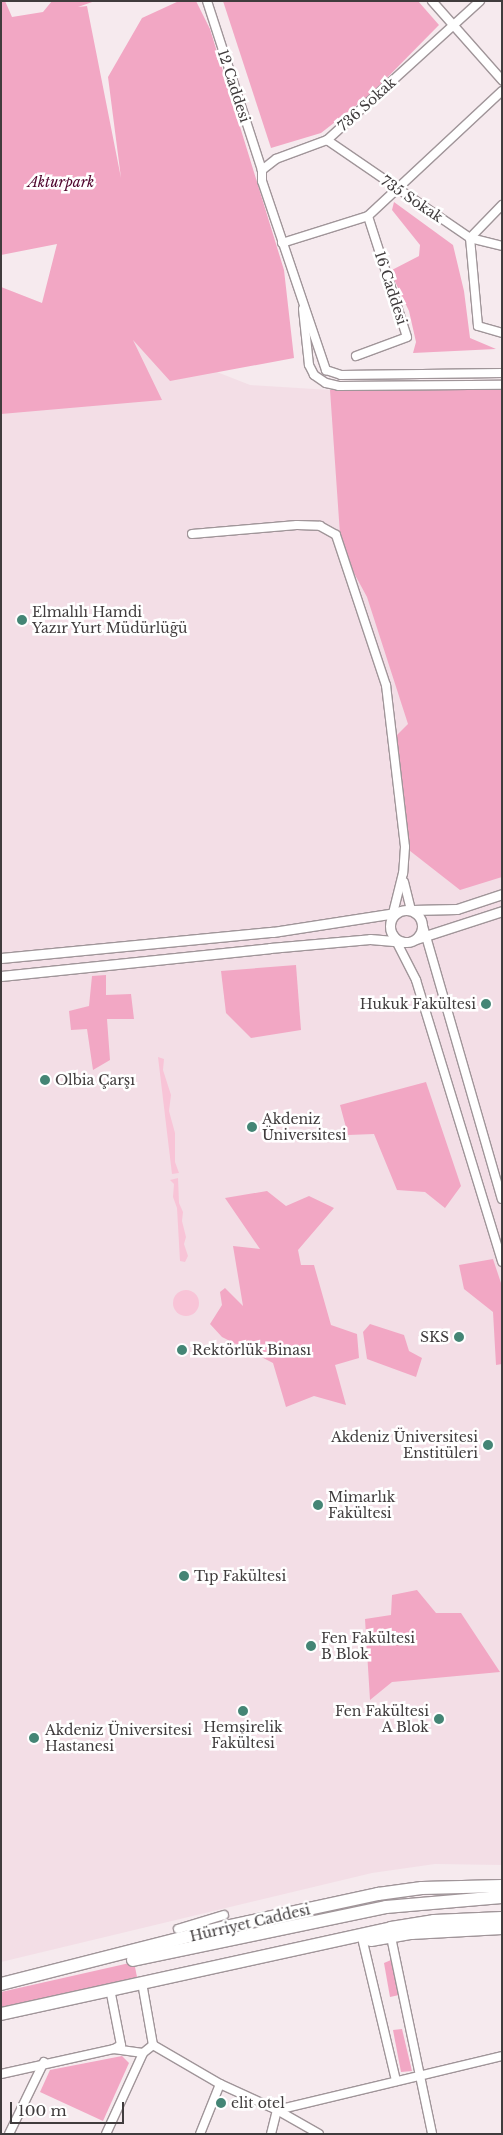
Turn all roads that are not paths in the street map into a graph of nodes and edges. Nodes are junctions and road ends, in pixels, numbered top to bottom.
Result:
1 (207, 1) edge
2 (432, 1) edge
3 (480, 1) edge
4 (453, 26) junction
5 (502, 80) edge
6 (502, 91) edge
7 (327, 140) junction
8 (262, 170) junction
9 (397, 190) junction
10 (502, 205) edge
11 (368, 216) junction
12 (470, 238) junction
13 (282, 243) junction
14 (502, 246) edge
15 (303, 309) junction
16 (502, 333) edge
17 (356, 356) dead end
18 (502, 374) edge
19 (502, 385) edge
20 (192, 534) dead end
21 (403, 873) junction
22 (502, 894) edge
23 (411, 910) junction
24 (502, 911) edge
25 (394, 915) junction
26 (423, 926) junction
27 (425, 936) junction
28 (416, 939) junction
29 (400, 942) junction
30 (1, 958) edge
31 (1, 976) edge
32 (502, 1199) edge
33 (502, 1262) edge
34 (502, 1886) edge
35 (502, 1898) edge
36 (224, 1915) dead end
37 (502, 1918) edge
38 (502, 1928) edge
39 (178, 1929) dead end
40 (391, 1937) junction
41 (363, 1942) junction
42 (1, 1985) edge
43 (143, 1988) junction
44 (112, 1994) junction
45 (1, 2015) edge
46 (153, 2045) junction
47 (114, 2049) junction
48 (143, 2053) junction
49 (502, 2056) edge
50 (44, 2062) junction
51 (1, 2074) edge
52 (421, 2076) junction
53 (396, 2081) junction
54 (220, 2084) junction
55 (277, 2110) junction
56 (9, 2134) edge
57 (106, 2134) edge
58 (200, 2134) edge
59 (271, 2134) edge
60 (319, 2134) edge
61 (432, 2134) edge

1 - 8 street, 12 Caddesi
2 - 4 street
3 - 4 street, 736 Sokak
4 - 5 street
4 - 7 street, 736 Sokak
6 - 9 street
7 - 8 street, 736 Sokak
7 - 9 street, 735 Sokak
8 - 13 street, 12 Caddesi
9 - 11 street
9 - 12 street, 735 Sokak
10 - 12 street
11 - 13 street
11 - 17 street, 16 Caddesi
12 - 14 street, 735 Sokak
12 - 16 street
13 - 15 street, 12 Caddesi
15 - 18 street
15 - 19 street
20 - 21 street
21 - 23 street
21 - 25 street
22 - 23 street
23 - 25 street
23 - 26 street
24 - 27 street
25 - 29 street
25 - 30 street
26 - 27 street
26 - 28 street
27 - 28 street
27 - 32 street
28 - 29 street
29 - 31 street
29 - 33 street
34 - 42 highway, Hürriyet Caddesi
35 - 42 highway
36 - 39 street
37 - 45 highway
38 - 40 highway
40 - 41 highway
40 - 52 street
41 - 43 highway
41 - 53 street
43 - 44 highway
43 - 46 street
44 - 45 highway
44 - 47 street
46 - 48 street
46 - 54 street
47 - 48 street
47 - 50 street
48 - 57 street
49 - 52 street
50 - 51 street
50 - 56 street
52 - 53 street
52 - 61 street
53 - 55 street
54 - 55 street
54 - 58 street
55 - 59 street
55 - 60 street

